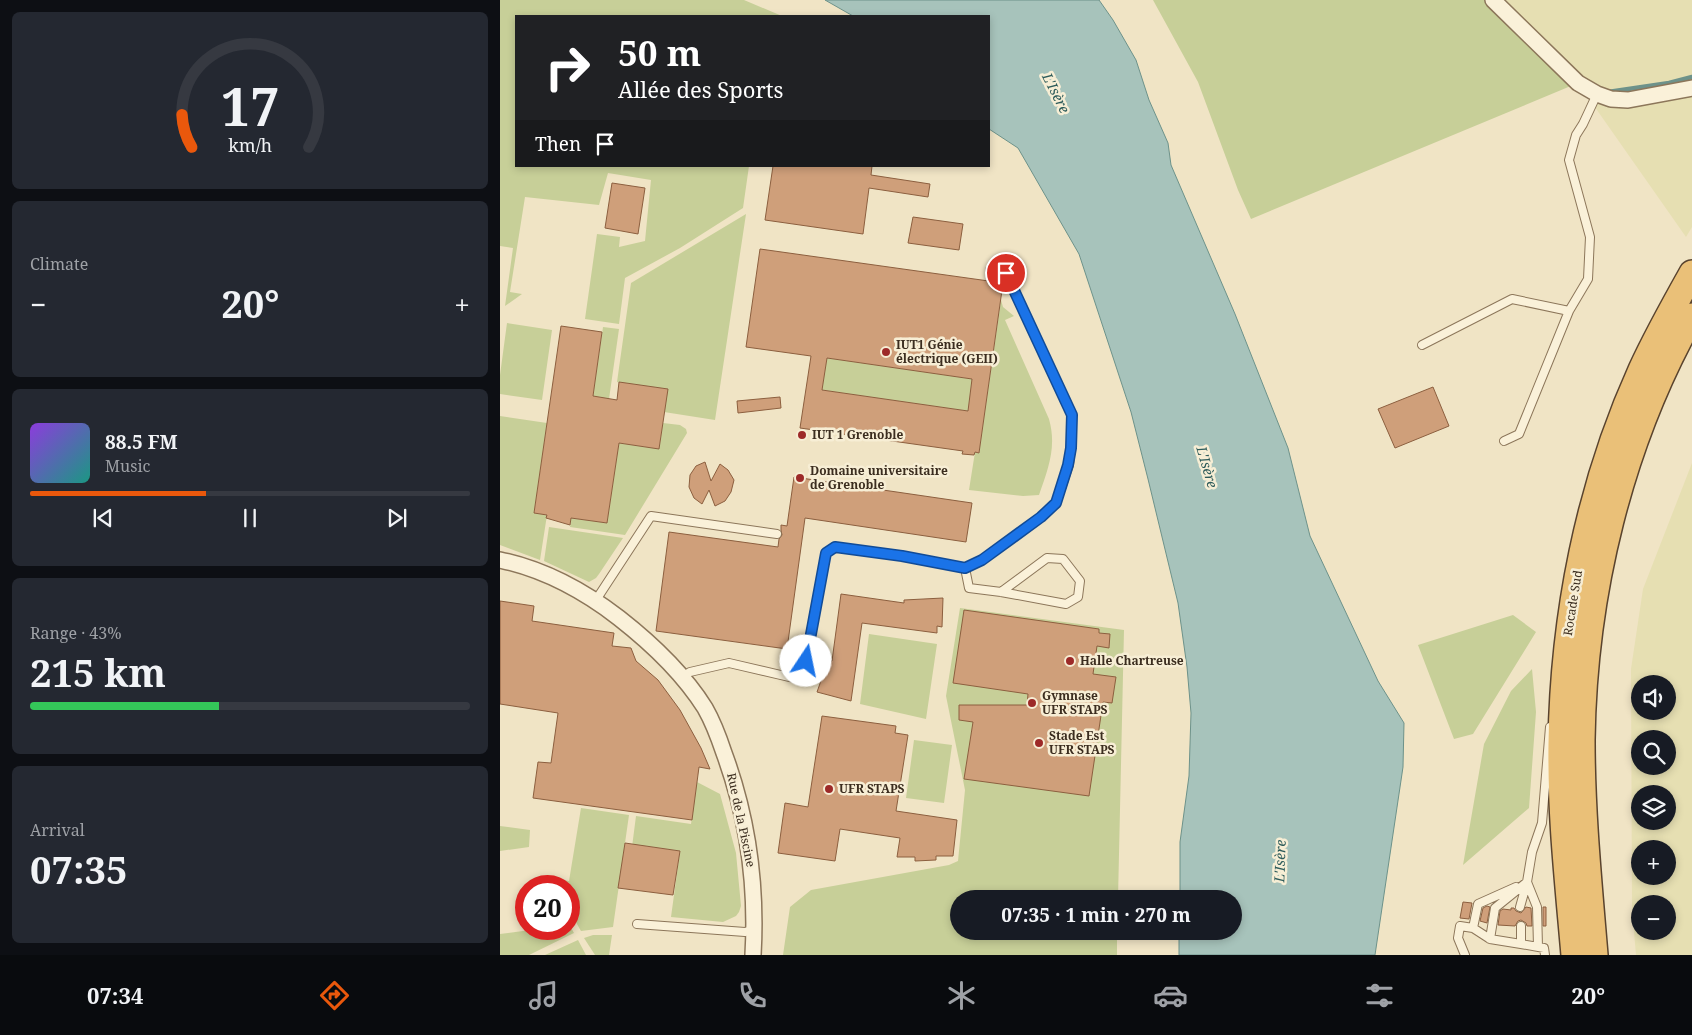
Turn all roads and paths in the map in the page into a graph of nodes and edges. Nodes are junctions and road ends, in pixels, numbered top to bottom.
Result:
1 (1493, 0) edge
2 (1692, 88) edge
3 (1597, 94) junction
4 (990, 270) dead end
5 (1692, 273) edge
6 (1569, 311) junction
7 (1692, 316) edge
8 (1422, 345) dead end
9 (1504, 442) dead end
10 (777, 534) dead end
11 (500, 560) edge
12 (965, 568) junction
13 (1001, 592) junction
14 (1573, 595) junction
15 (596, 600) junction
16 (1556, 671) dead end
17 (682, 677) junction
18 (1550, 718) dead end
19 (1527, 882) junction
20 (1520, 907) dead end
21 (637, 924) dead end
22 (1521, 926) dead end
23 (1473, 928) junction
24 (755, 929) junction
25 (1490, 939) junction
26 (1521, 944) junction
27 (1538, 947) junction
28 (753, 955) edge
29 (1465, 955) edge
30 (1545, 955) edge
31 (1574, 955) edge
32 (1595, 955) edge

1 - 3 street
2 - 3 street
3 - 6 lane
4 - 12 lane
5 - 14 highway, Rocade Sud
6 - 8 lane
6 - 9 lane
7 - 32 highway, Rocade Sud
10 - 15 lane
11 - 15 street, Rue de la Piscine
12 - 13 lane
12 - 17 lane
13 - 13 lane
14 - 16 lane
14 - 31 highway, Rocade Sud
15 - 17 street, Rue de la Piscine
17 - 24 street, Rue de la Piscine
18 - 19 lane
19 - 20 lane
19 - 23 lane
19 - 25 lane
19 - 27 lane
21 - 24 lane
22 - 26 lane
23 - 25 lane
23 - 29 lane
24 - 28 street, Rue de la Piscine
25 - 26 lane
26 - 27 lane
27 - 30 lane

